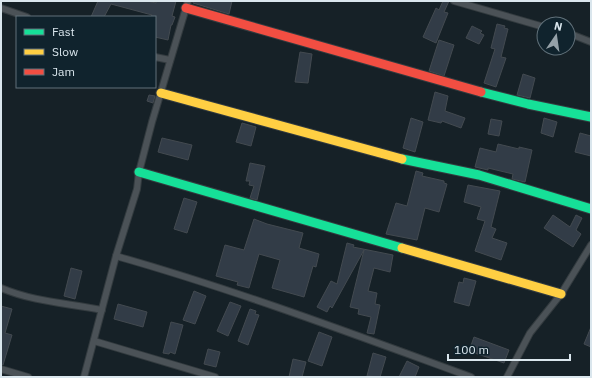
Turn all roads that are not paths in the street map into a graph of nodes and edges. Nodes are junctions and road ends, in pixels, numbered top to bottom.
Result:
1 (454, 1) edge
2 (187, 5) edge
3 (1, 8) edge
4 (24, 16) edge
5 (536, 25) edge
6 (576, 36) edge
7 (591, 42) edge
8 (156, 57) edge
9 (170, 60) junction
10 (161, 93) junction
11 (591, 117) edge
12 (139, 172) junction
13 (591, 209) edge
14 (591, 245) edge
15 (116, 256) junction
16 (1, 288) edge
17 (561, 294) junction
18 (102, 310) junction
19 (94, 341) junction
20 (1, 369) edge
21 (85, 376) edge
22 (509, 376) edge
23 (28, 377) edge
24 (77, 377) edge
25 (215, 377) edge
26 (471, 377) edge

1 - 5 street
2 - 9 street
2 - 11 street
3 - 4 street
6 - 7 street
8 - 9 street
9 - 10 street
10 - 12 street
10 - 13 street
12 - 15 street
12 - 17 street
14 - 17 street
15 - 18 street
15 - 26 street
16 - 18 street
17 - 22 street
18 - 19 street
19 - 21 street
19 - 25 street
20 - 23 street
21 - 24 street

